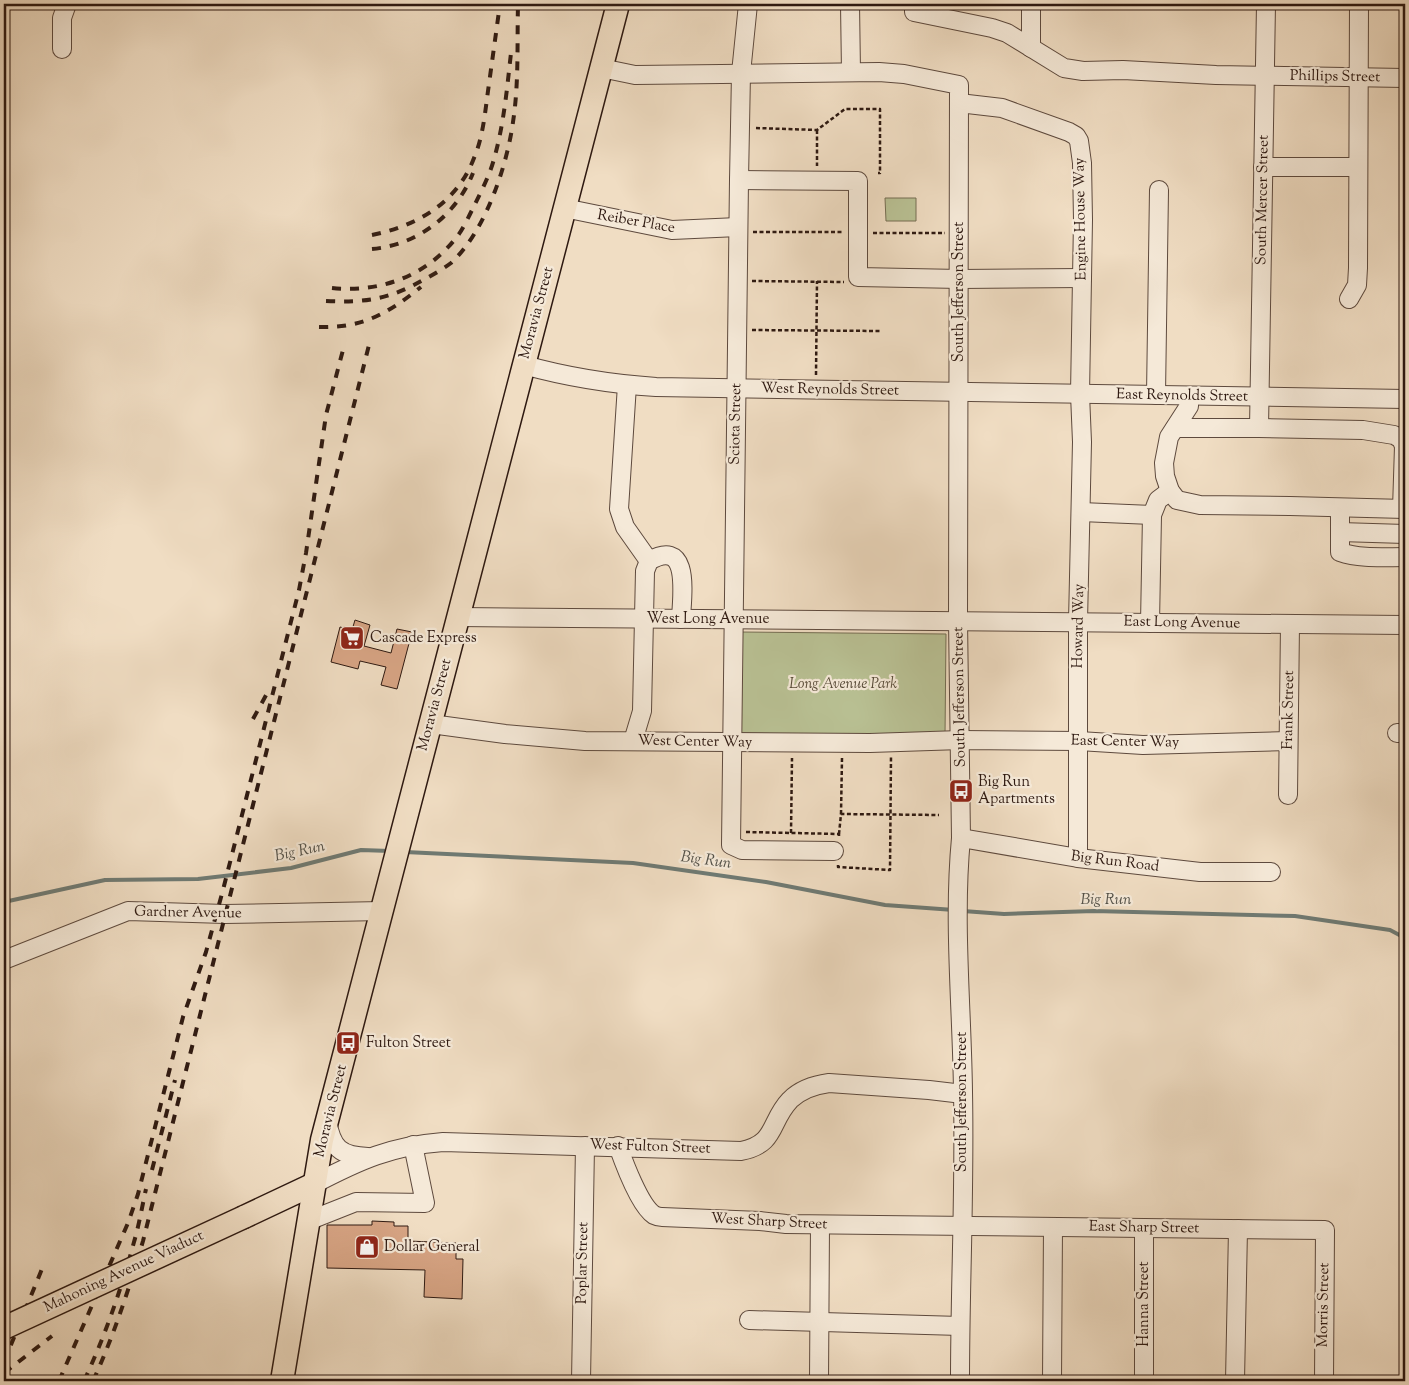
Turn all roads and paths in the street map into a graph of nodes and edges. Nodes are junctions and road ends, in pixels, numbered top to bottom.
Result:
1 (67, 4) edge
2 (618, 4) edge
3 (748, 4) edge
4 (850, 4) edge
5 (914, 4) edge
6 (1031, 4) edge
7 (1266, 4) edge
8 (1360, 4) edge
9 (1031, 48) junction
10 (62, 49) dead end
11 (601, 68) junction
12 (850, 72) junction
13 (741, 73) junction
14 (1264, 76) junction
15 (1358, 77) junction
16 (1405, 78) edge
17 (959, 103) junction
18 (751, 128) dead end
19 (817, 130) junction
20 (1263, 167) junction
21 (1358, 167) junction
22 (818, 173) dead end
23 (878, 173) dead end
24 (738, 180) junction
25 (1159, 190) dead end
26 (564, 208) junction
27 (738, 228) junction
28 (858, 277) junction
29 (1082, 278) junction
30 (960, 279) junction
31 (751, 281) dead end
32 (817, 281) junction
33 (1349, 299) dead end
34 (750, 330) dead end
35 (817, 331) junction
36 (882, 331) dead end
37 (524, 365) junction
38 (816, 378) dead end
39 (626, 385) junction
40 (736, 388) junction
41 (959, 392) junction
42 (1080, 394) junction
43 (1156, 395) junction
44 (1189, 396) junction
45 (1260, 397) junction
46 (1405, 399) edge
47 (1175, 428) junction
48 (1259, 428) junction
49 (1170, 491) junction
50 (1340, 508) junction
51 (1404, 509) edge
52 (1081, 512) junction
53 (1152, 515) junction
54 (1340, 532) junction
55 (1405, 534) edge
56 (1405, 558) edge
57 (649, 561) junction
58 (458, 617) junction
59 (644, 619) junction
60 (681, 619) junction
61 (733, 620) junction
62 (958, 620) junction
63 (1078, 622) junction
64 (1150, 623) junction
65 (1290, 624) junction
66 (1405, 625) edge
67 (430, 724) junction
68 (961, 740) junction
69 (633, 741) junction
70 (1079, 741) junction
71 (1288, 741) junction
72 (731, 742) junction
73 (792, 751) dead end
74 (842, 751) dead end
75 (891, 752) dead end
76 (1288, 795) dead end
77 (841, 814) junction
78 (891, 815) junction
79 (939, 815) dead end
80 (744, 832) dead end
81 (791, 833) junction
82 (961, 838) junction
83 (838, 846) junction
84 (1078, 858) junction
85 (1271, 872) dead end
86 (382, 911) junction
87 (4, 960) edge
88 (963, 1094) junction
89 (327, 1121) junction
90 (413, 1145) junction
91 (585, 1146) junction
92 (618, 1146) junction
93 (368, 1158) junction
94 (314, 1184) junction
95 (308, 1221) junction
96 (820, 1225) junction
97 (962, 1226) junction
98 (1053, 1227) junction
99 (1144, 1228) junction
100 (1238, 1229) junction
101 (1325, 1230) joint
102 (749, 1320) dead end
103 (819, 1322) junction
104 (960, 1326) junction
105 (4, 1328) edge
106 (282, 1381) edge
107 (581, 1381) edge
108 (819, 1381) edge
109 (960, 1381) edge
110 (1052, 1381) edge
111 (1144, 1381) edge
112 (1235, 1381) edge
113 (1324, 1381) edge

1 - 10 street
2 - 11 main road, Moravia Street
3 - 13 street, Sciota Street
4 - 12 street
5 - 9 street, Phillips Street
6 - 9 street
7 - 14 street, South Mercer Street
8 - 15 street
9 - 14 street, Phillips Street
11 - 13 street
11 - 26 main road, Moravia Street
12 - 13 street
12 - 17 street
13 - 24 street, Sciota Street
14 - 15 street, Phillips Street
14 - 20 street, South Mercer Street
15 - 16 street, Phillips Street
15 - 21 street
17 - 29 street, Engine House Way
17 - 30 street, South Jefferson Street
18 - 19 path
19 - 22 path
19 - 23 path
20 - 21 street
20 - 45 street, South Mercer Street
21 - 33 street
24 - 27 street, Sciota Street
24 - 28 street
25 - 43 street
26 - 27 street, Reiber Place
26 - 37 main road, Moravia Street
27 - 40 street, Sciota Street
28 - 30 street
28 - 32 path
29 - 30 street
29 - 42 street, Engine House Way
30 - 41 street, South Jefferson Street
31 - 32 path
32 - 35 path
34 - 35 path
35 - 36 path
35 - 38 path
37 - 39 street, West Reynolds Street
37 - 58 main road, Moravia Street
39 - 40 street, West Reynolds Street
39 - 57 street
40 - 41 street, West Reynolds Street
40 - 61 street, Sciota Street
41 - 42 street, East Reynolds Street
41 - 62 street, South Jefferson Street
42 - 43 street, East Reynolds Street
42 - 52 street, Howard Way
43 - 44 street, East Reynolds Street
44 - 45 street, East Reynolds Street
44 - 47 street
45 - 46 street, East Reynolds Street
45 - 48 street, South Mercer Street
47 - 48 street
47 - 49 street
48 - 51 street
49 - 50 street
49 - 53 street
50 - 51 street
50 - 54 street
52 - 53 street
52 - 63 street, Howard Way
53 - 64 street
54 - 55 street
54 - 56 street
57 - 59 street
57 - 60 street
58 - 59 street, West Long Avenue
58 - 67 main road, Moravia Street
59 - 60 street, West Long Avenue
59 - 69 street
60 - 61 street, West Long Avenue
61 - 62 street, West Long Avenue
61 - 72 street, Sciota Street
62 - 63 street, East Long Avenue
62 - 68 street, South Jefferson Street
63 - 64 street, East Long Avenue
63 - 70 street, Howard Way
64 - 65 street, East Long Avenue
65 - 66 street, East Long Avenue
65 - 71 street, Frank Street
67 - 69 street, West Center Way
67 - 86 main road, Moravia Street
68 - 70 street, East Center Way
68 - 72 street, West Center Way
68 - 82 street, South Jefferson Street
69 - 72 street, West Center Way
70 - 71 street, East Center Way
70 - 84 street, Howard Way
71 - 76 street, Frank Street
72 - 83 street, Sciota Street
73 - 81 path
74 - 77 path
75 - 78 path
77 - 78 path
77 - 83 path
78 - 79 path
78 - 83 path
80 - 81 path
81 - 83 path
82 - 84 street, Big Run Road
82 - 88 street, South Jefferson Street
84 - 85 street, Big Run Road
86 - 87 street, Gardner Avenue
86 - 89 main road, Moravia Street
88 - 92 street, West Fulton Street
88 - 97 street, South Jefferson Street
89 - 93 street
89 - 94 main road, Moravia Street
90 - 91 street, West Fulton Street
90 - 93 street, West Fulton Street
90 - 95 street
91 - 92 street, West Fulton Street
91 - 107 street, Poplar Street
92 - 96 street, West Sharp Street
93 - 94 street, West Fulton Street
94 - 95 main road, Moravia Street
94 - 105 main road, Mahoning Avenue Viaduct, bridge
95 - 106 main road, Moravia Street
96 - 97 street, West Sharp Street
96 - 103 street
97 - 98 street, East Sharp Street
97 - 104 street, South Jefferson Street
98 - 99 street, East Sharp Street
98 - 110 street
99 - 100 street, East Sharp Street
99 - 111 street, Hanna Street
100 - 101 street, East Sharp Street
100 - 112 street
101 - 113 street, Morris Street
102 - 103 street
103 - 104 street
103 - 108 street
104 - 109 street, South Jefferson Street

